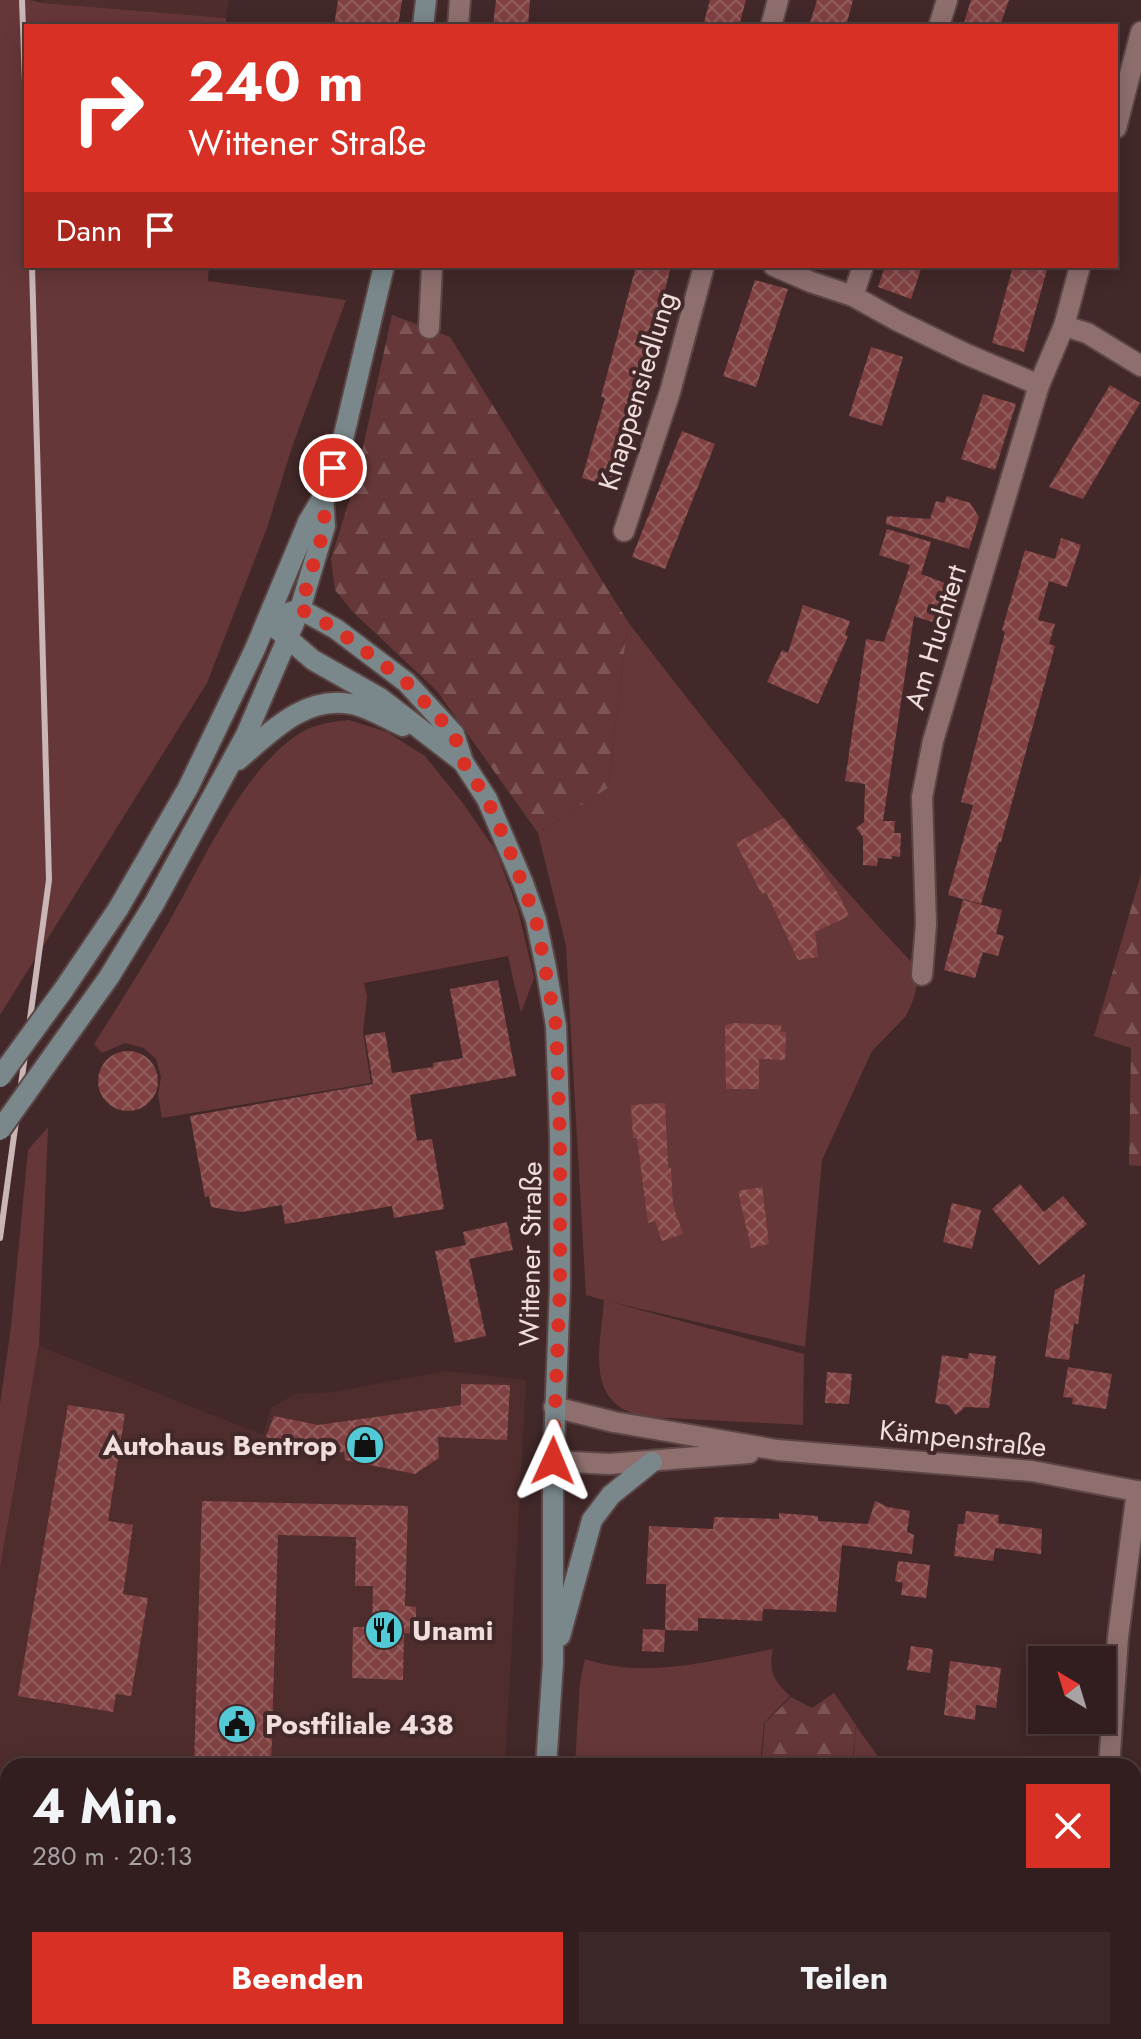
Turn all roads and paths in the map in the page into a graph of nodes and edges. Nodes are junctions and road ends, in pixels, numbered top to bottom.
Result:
1 (426, 0) edge
2 (460, 0) edge
3 (778, 0) edge
4 (947, 0) edge
5 (423, 24) edge
6 (458, 24) edge
7 (772, 24) edge
8 (940, 24) edge
9 (1141, 32) edge
10 (1118, 120) edge
11 (384, 268) edge
12 (432, 268) edge
13 (703, 268) edge
14 (779, 268) edge
15 (862, 268) edge
16 (1079, 268) edge
17 (853, 296) junction
18 (1064, 326) junction
19 (429, 328) dead end
20 (1141, 366) edge
21 (1039, 385) junction
22 (323, 497) junction
23 (624, 531) dead end
24 (300, 609) junction
25 (268, 619) junction
26 (287, 640) junction
27 (428, 736) junction
28 (463, 762) junction
29 (232, 765) junction
30 (922, 975) dead end
31 (0, 1077) edge
32 (0, 1130) edge
33 (554, 1407) junction
34 (777, 1450) junction
35 (553, 1461) junction
36 (652, 1462) junction
37 (1139, 1492) edge
38 (553, 1663) junction
39 (547, 1758) edge
40 (1110, 1758) edge

1 - 5 main road
2 - 6 street
3 - 7 street
4 - 8 street
9 - 10 street
11 - 22 main road
12 - 19 street
13 - 23 street, Knappensiedlung
14 - 17 street
15 - 17 street
16 - 18 street, Am Huchtert
17 - 21 street
18 - 20 street
18 - 21 street, Am Huchtert
21 - 30 street, Am Huchtert
22 - 24 main road
22 - 25 main road
24 - 25 main road
24 - 26 main road
24 - 28 main road, Wittener Straße
25 - 26 main road, Wittener Straße
25 - 31 main road, bridge
26 - 27 main road, Wittener Straße
26 - 29 main road
27 - 28 main road, Wittener Straße
27 - 29 main road
28 - 33 main road, Wittener Straße
29 - 32 main road, bridge
33 - 34 street, Kämpenstraße
33 - 35 main road, Wittener Straße
34 - 36 street, Kämpenstraße
34 - 37 street, Kämpenstraße
35 - 36 street, Kämpenstraße
35 - 38 main road, Wittener Straße
36 - 38 main road
37 - 40 street
38 - 39 main road, Wittener Straße

